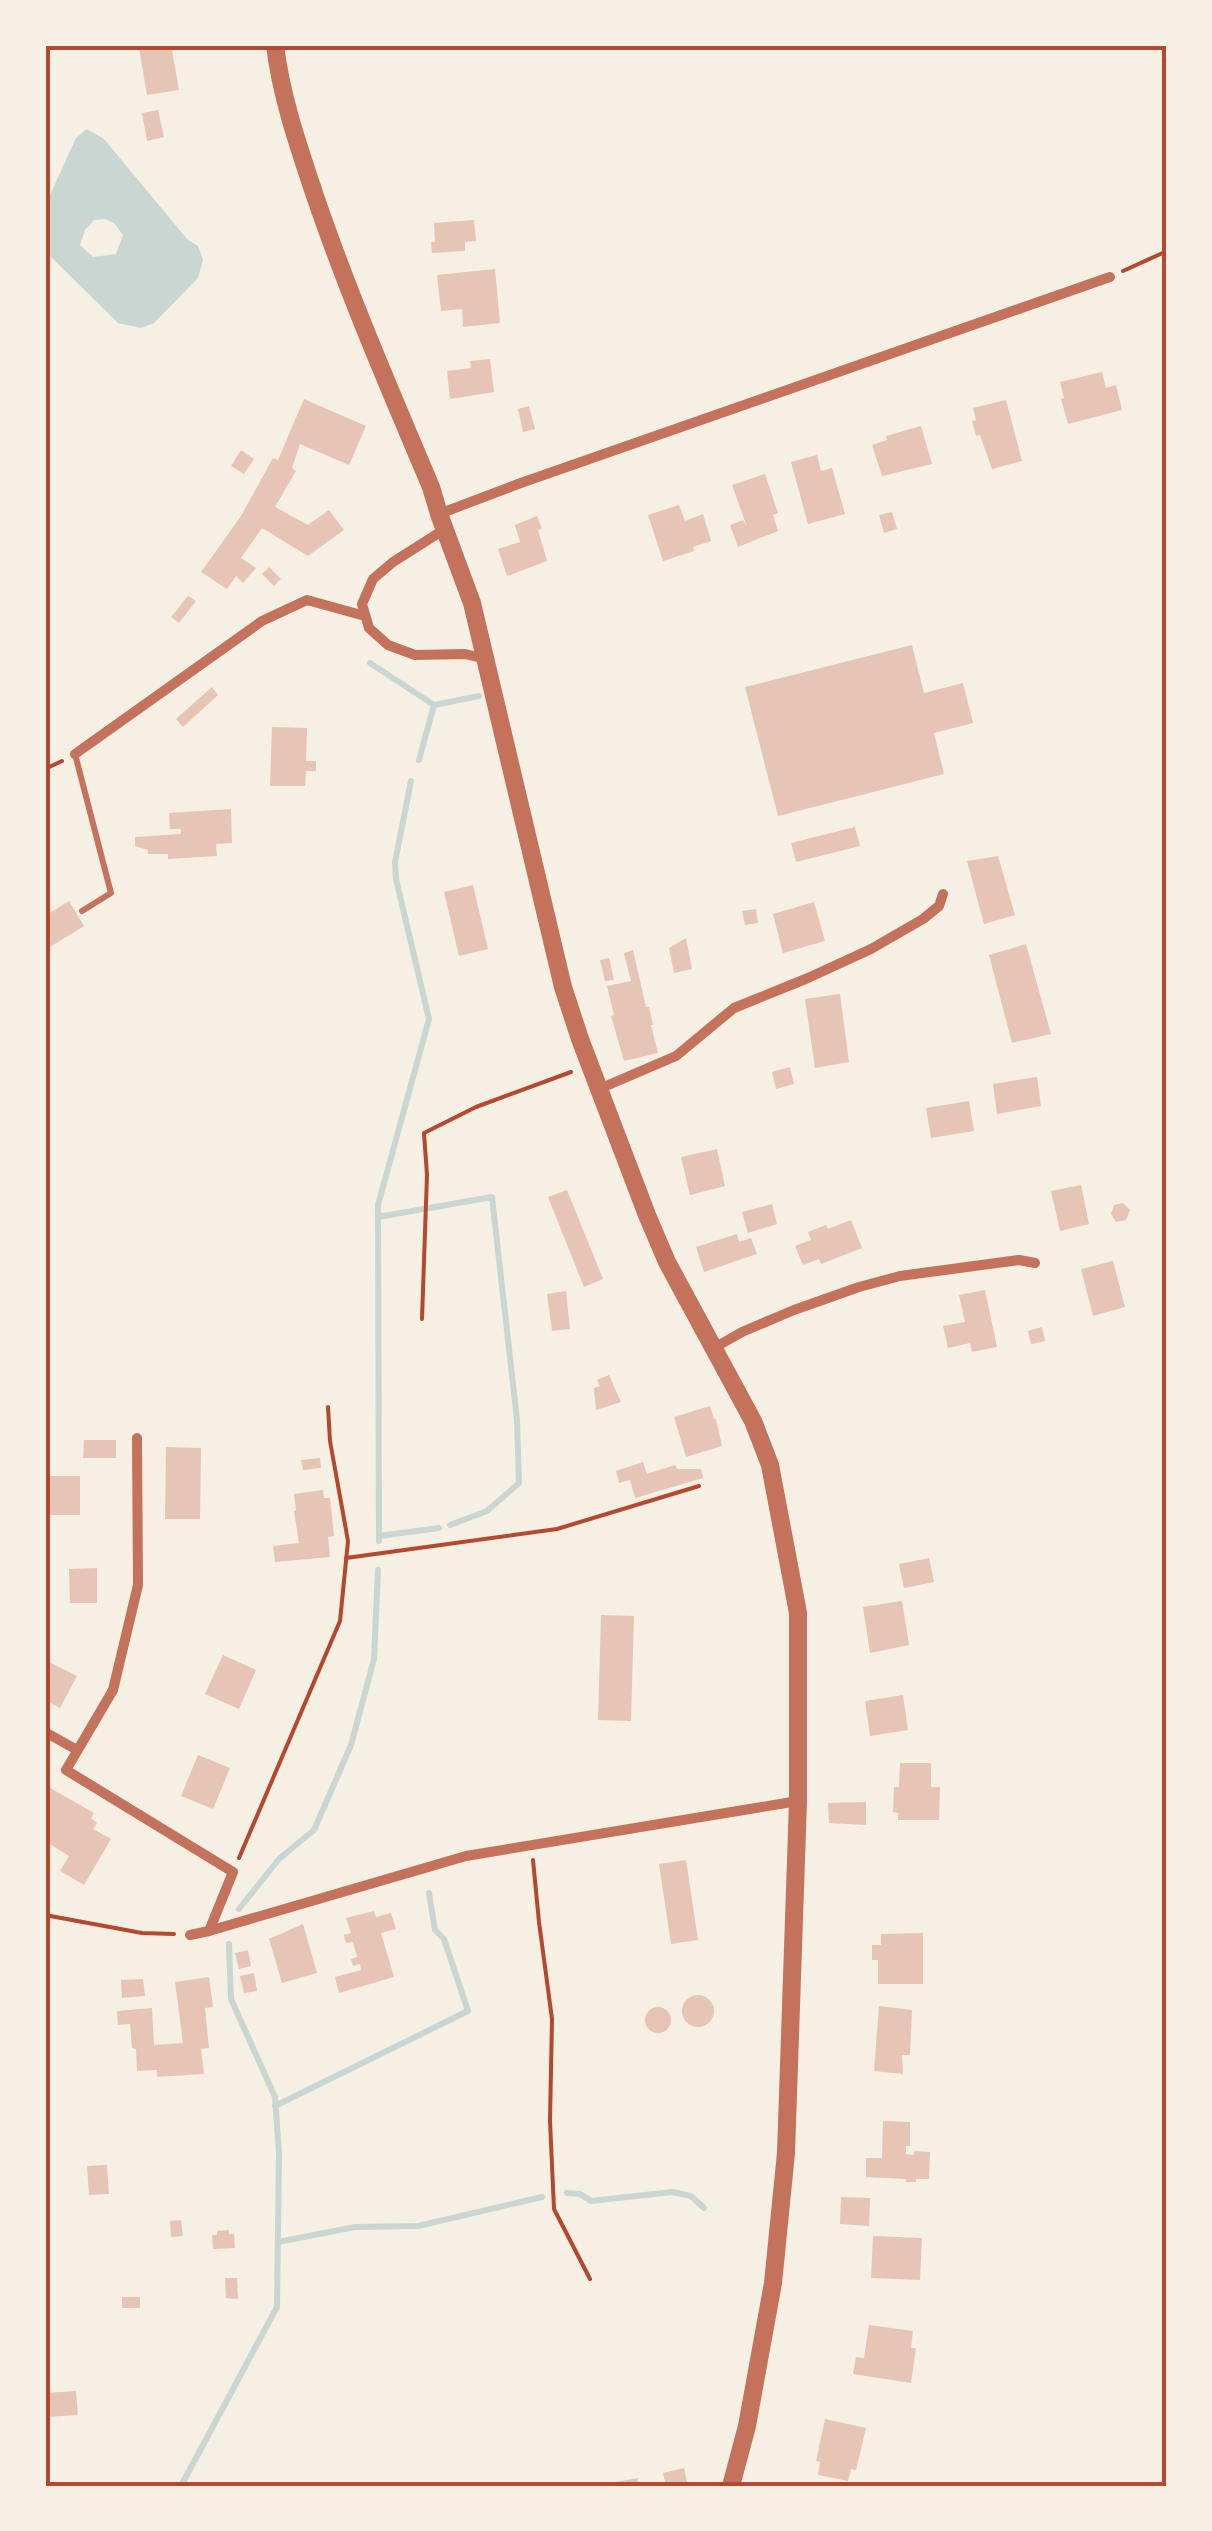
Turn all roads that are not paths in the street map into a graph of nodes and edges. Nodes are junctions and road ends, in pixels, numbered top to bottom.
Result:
1 (275, 45) edge
2 (1110, 277) road end
3 (442, 522) junction
4 (365, 616) junction
5 (486, 659) junction
6 (75, 754) joint
7 (943, 894) dead end
8 (82, 911) dead end
9 (598, 1090) junction
10 (1035, 1263) dead end
11 (714, 1348) junction
12 (138, 1438) dead end
13 (45, 1732) edge
14 (78, 1750) junction
15 (798, 1801) junction
16 (209, 1932) junction
17 (190, 1935) road end
18 (731, 2486) edge

1 - 3 street
2 - 3 street
3 - 4 street
3 - 5 street
4 - 5 street
4 - 6 street
5 - 9 street
6 - 8 lane
7 - 9 street
9 - 11 street
10 - 11 street
11 - 15 street
12 - 14 street
13 - 14 street
14 - 16 street
15 - 16 street
15 - 18 street
16 - 17 street

